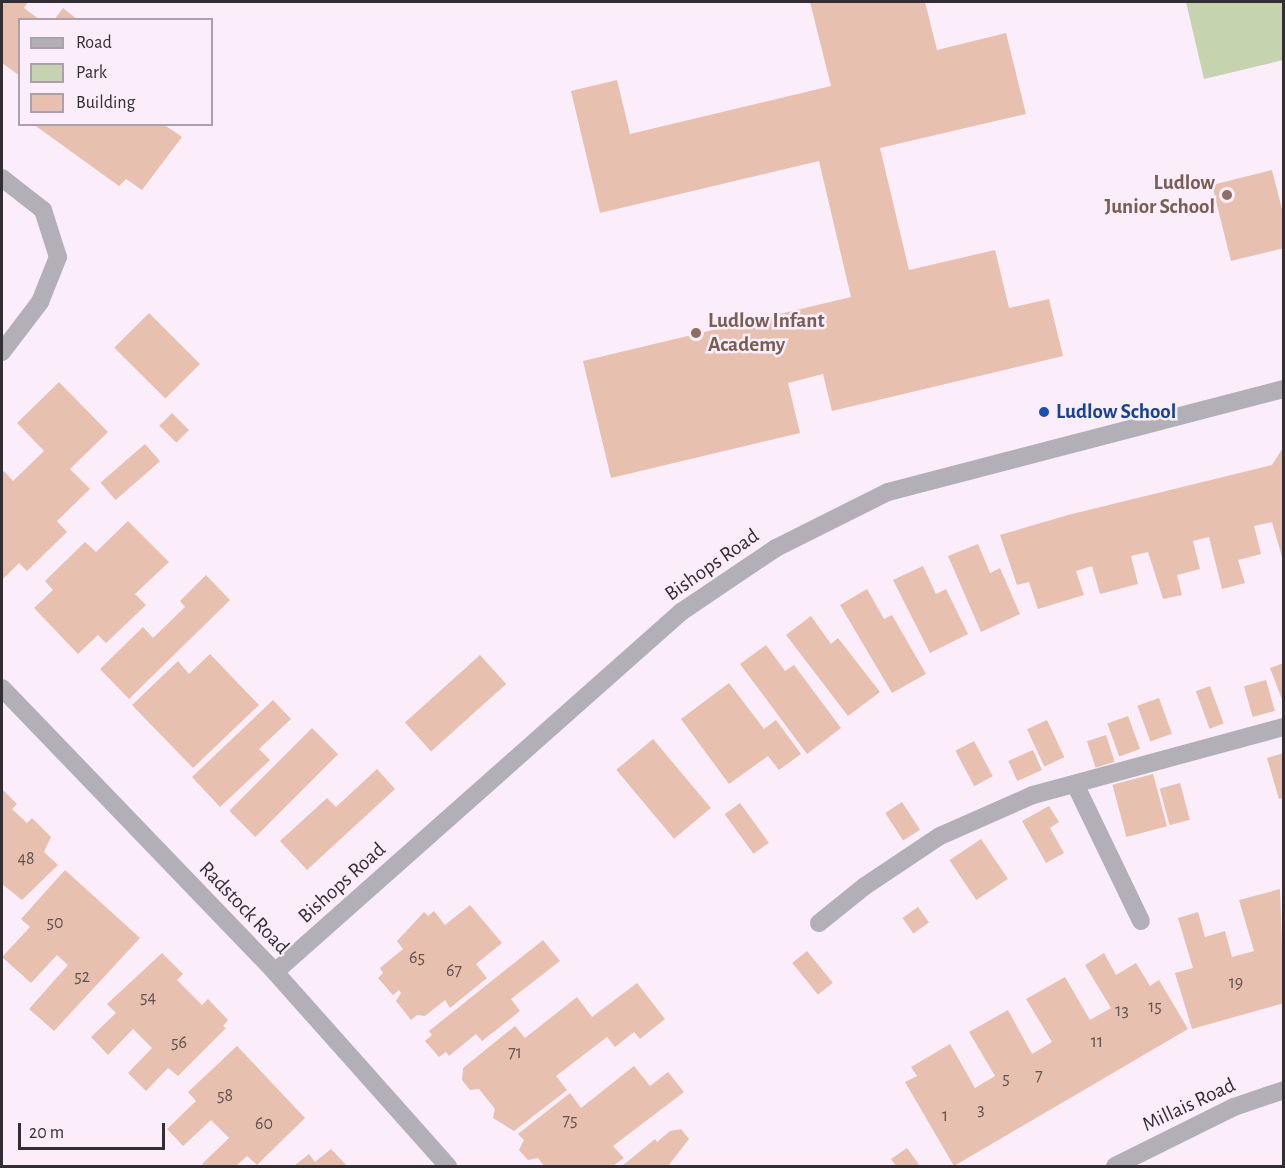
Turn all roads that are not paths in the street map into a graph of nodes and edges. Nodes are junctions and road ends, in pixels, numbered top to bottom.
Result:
1 (2, 178) edge
2 (2, 352) edge
3 (1284, 389) edge
4 (2, 688) edge
5 (1284, 727) edge
6 (1075, 784) junction
7 (1141, 921) dead end
8 (819, 923) dead end
9 (275, 972) junction
10 (1284, 1090) edge
11 (448, 1167) edge
12 (1115, 1167) edge

1 - 2 street
3 - 9 street, Bishops Road
4 - 9 street, Radstock Road
5 - 6 street
6 - 7 street
6 - 8 street
9 - 11 street, Radstock Road
10 - 12 street, Millais Road

